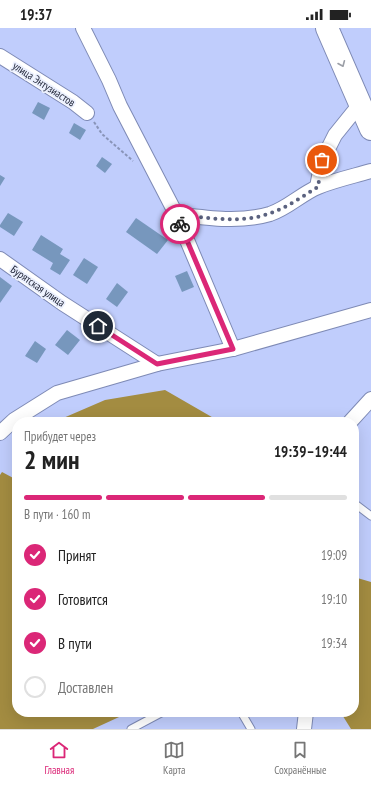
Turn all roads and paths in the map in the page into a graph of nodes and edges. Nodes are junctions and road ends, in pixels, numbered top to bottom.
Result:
1 (83, 28) edge
2 (327, 28) edge
3 (344, 28) edge
4 (0, 56) edge
5 (366, 99) edge
6 (87, 113) joint
7 (371, 129) edge
8 (137, 164) dead end
9 (371, 170) edge
10 (318, 187) junction
11 (176, 214) junction
12 (0, 259) edge
13 (371, 310) edge
14 (233, 349) junction
15 (157, 364) junction
16 (371, 399) edge
17 (19, 417) edge
18 (355, 417) edge
19 (12, 422) edge
20 (0, 433) edge
21 (359, 507) edge
22 (371, 516) edge
23 (153, 717) edge
24 (245, 717) edge
25 (305, 717) edge
26 (131, 729) edge
27 (251, 729) edge
28 (304, 729) edge

1 - 11 street
2 -> 5 main road
3 - 5 main road
4 - 6 street, улица Энтузиастов
5 - 7 main road
5 - 10 street
6 - 8 path
9 - 10 street
10 - 11 street
11 - 14 street
12 - 15 street, Бурятская улица
13 - 14 street
14 - 15 street
15 - 17 street
16 - 18 street
19 - 20 street
21 - 22 lane
23 - 26 lane
24 - 27 lane
25 - 28 street

